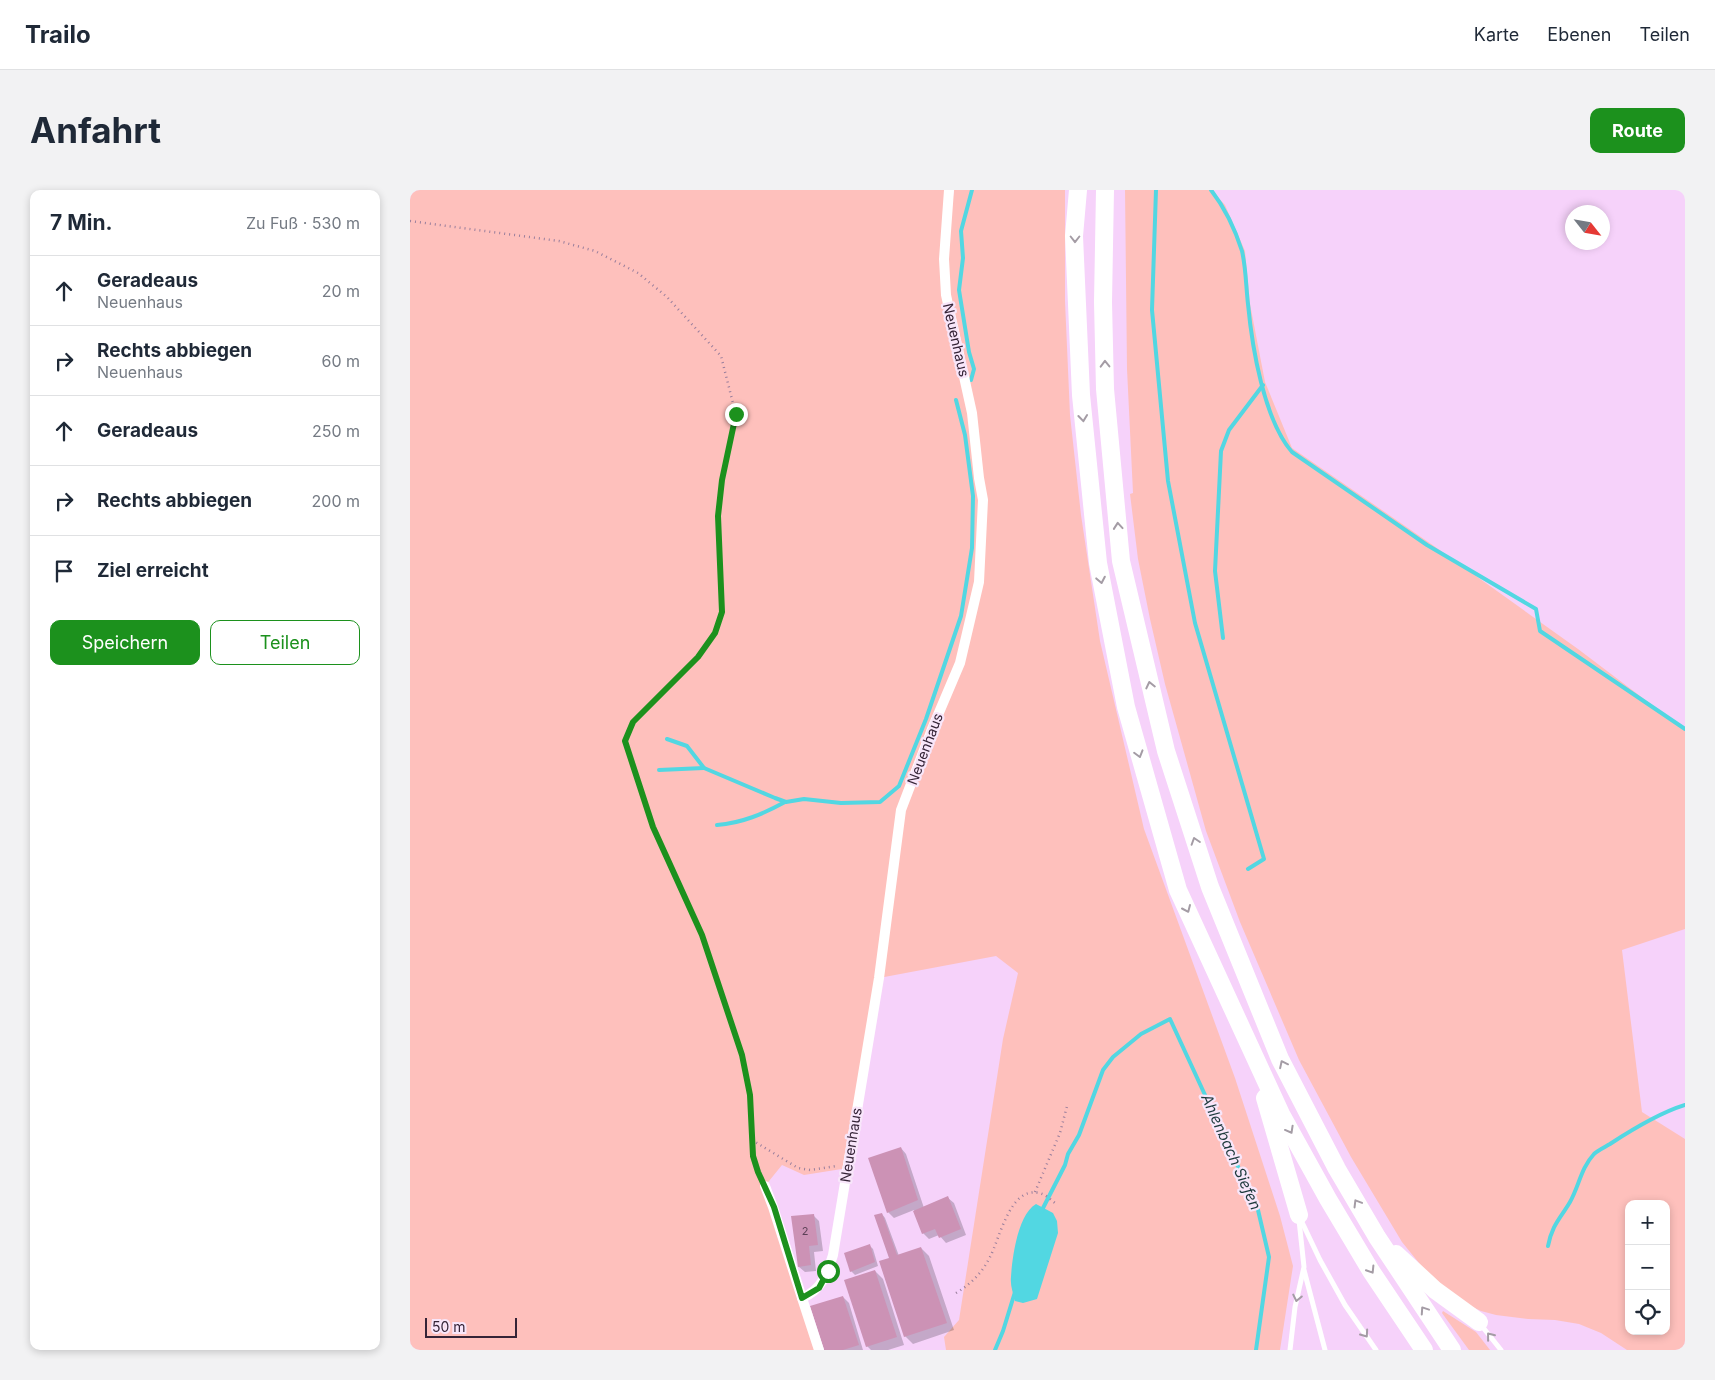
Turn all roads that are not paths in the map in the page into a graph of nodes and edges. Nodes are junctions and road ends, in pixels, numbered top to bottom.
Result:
1 (950, 190) edge
2 (1078, 190) edge
3 (1105, 190) edge
4 (1253, 1054) junction
5 (765, 1186) road end
6 (1299, 1215) junction
7 (1377, 1237) junction
8 (1304, 1267) junction
9 (802, 1298) junction
10 (1478, 1322) joint
11 (819, 1350) edge
12 (1290, 1350) edge
13 (1325, 1350) edge
14 (1376, 1350) edge
15 (1424, 1350) edge
16 (1452, 1350) edge
17 (1501, 1350) edge

1 - 9 street, Neuenhaus
2 -> 4 highway
7 -> 3 highway
4 - 6 highway
4 -> 15 highway
5 - 9 street
6 - 8 lane
6 -> 14 lane
7 - 10 highway
16 -> 7 highway
8 -> 12 lane
8 - 13 lane
9 - 11 street
17 -> 10 lane

